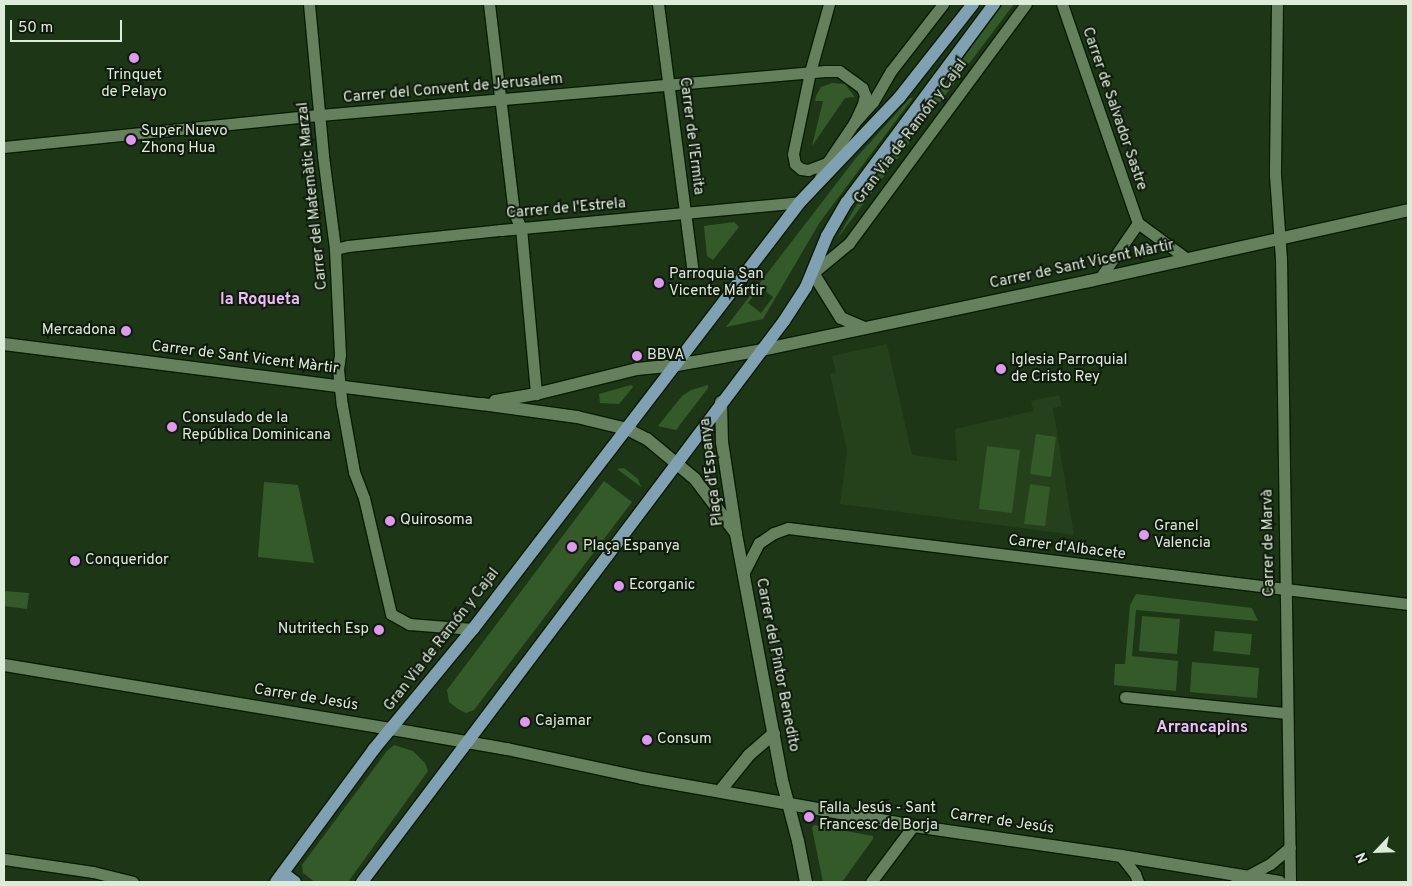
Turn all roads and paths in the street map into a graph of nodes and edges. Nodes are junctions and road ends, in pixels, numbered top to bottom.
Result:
1 (309, 4) edge
2 (490, 4) edge
3 (658, 4) edge
4 (829, 4) edge
5 (943, 4) edge
6 (973, 4) edge
7 (994, 4) edge
8 (1026, 4) edge
9 (1062, 4) edge
10 (1277, 4) edge
11 (810, 72) junction
12 (669, 84) junction
13 (501, 100) junction
14 (320, 115) junction
15 (854, 123) junction
16 (4, 147) edge
17 (827, 163) junction
18 (817, 183) junction
19 (800, 202) junction
20 (1408, 210) edge
21 (686, 213) junction
22 (1138, 223) junction
23 (521, 228) junction
24 (1280, 239) junction
25 (335, 249) junction
26 (1187, 259) junction
27 (693, 273) dead end
28 (813, 273) junction
29 (1100, 278) junction
30 (864, 327) junction
31 (4, 344) edge
32 (762, 350) junction
33 (677, 365) junction
34 (340, 386) junction
35 (536, 394) junction
36 (721, 402) junction
37 (482, 404) junction
38 (534, 411) joint
39 (627, 429) junction
40 (676, 462) junction
41 (736, 534) junction
42 (744, 574) junction
43 (1284, 590) junction
44 (1408, 604) edge
45 (473, 629) junction
46 (4, 665) edge
47 (1124, 696) dead end
48 (1286, 713) junction
49 (392, 729) junction
50 (774, 733) junction
51 (468, 742) junction
52 (720, 791) junction
53 (788, 802) junction
54 (913, 826) junction
55 (1290, 847) junction
56 (1121, 856) junction
57 (4, 859) edge
58 (91, 877) edge
59 (279, 878) edge
60 (1248, 878) junction
61 (133, 882) edge
62 (295, 882) edge
63 (362, 882) edge
64 (806, 882) edge
65 (870, 882) edge
66 (1138, 882) edge
67 (1236, 882) edge
68 (1280, 882) edge
69 (1290, 882) edge

1 - 14 street, Carrer del Matemàtic Marzal
2 - 13 street
3 - 12 street, Carrer de l'Ermita
4 - 11 street
5 - 15 street, Gran Via de Ramón y Cajal
6 - 18 main road, Gran Via de Ramón y Cajal
7 - 28 main road, Gran Via de Ramón y Cajal
8 - 28 street, Gran Via de Ramón y Cajal
9 - 22 street, Carrer de Salvador Sastre
10 - 24 street, Carrer de Marvà
11 - 12 street, Carrer del Convent de Jerusalem
11 - 15 street, Carrer del Convent de Jerusalem
11 - 17 street
12 - 13 street, Carrer del Convent de Jerusalem
12 - 21 street, Carrer de l'Ermita
13 - 14 street, Carrer del Convent de Jerusalem
13 - 23 street
14 - 16 street, Carrer del Convent de Jerusalem
14 - 25 street, Carrer del Matemàtic Marzal
15 - 17 street, Gran Via de Ramón y Cajal
17 - 18 street, Gran Via de Ramón y Cajal
18 - 19 main road, Gran Via de Ramón y Cajal
19 - 21 street, Carrer de l'Estrela
19 - 33 main road, Gran Via de Ramón y Cajal
20 - 24 main road, Carrer de Sant Vicent Màrtir
21 - 23 street, Carrer de l'Estrela
21 - 27 street, Carrer de l'Ermita
22 - 26 street
22 - 29 street
23 - 25 street, Carrer de l'Estrela
23 - 35 street
24 - 26 main road, Carrer de Sant Vicent Màrtir
24 - 43 street, Carrer de Marvà
25 - 34 street, Carrer del Matemàtic Marzal
26 - 29 main road, Carrer de Sant Vicent Màrtir
28 - 30 main road
28 - 32 main road, Gran Via de Ramón y Cajal
29 - 30 main road, Carrer de Sant Vicent Màrtir
30 - 32 main road, Carrer de Sant Vicent Màrtir
31 - 34 main road, Carrer de Sant Vicent Màrtir
32 - 33 main road
32 - 36 main road, Plaça d'Espanya
33 - 35 main road
33 - 39 main road
34 - 37 main road, Carrer de Sant Vicent Màrtir
34 - 45 street, Carrer del Matemàtic Marzal
35 - 37 main road, Carrer de Sant Vicent Màrtir
36 - 40 main road, Plaça d'Espanya
36 - 41 main road, Plaça d'Espanya
37 - 38 main road, Carrer de Sant Vicent Màrtir
38 - 39 main road, Plaça d'Espanya
39 - 40 main road, Plaça d'Espanya
39 - 45 main road, Gran Via de Ramón y Cajal
40 - 41 main road, Plaça d'Espanya
40 - 51 main road
41 - 42 main road, Carrer del Pintor Benedito
42 - 43 street, Carrer d'Albacete
42 - 50 main road, Carrer del Pintor Benedito
43 - 44 street, Carrer d'Albacete
43 - 48 street, Carrer de Marvà
45 - 49 main road, Gran Via de Ramón y Cajal
46 - 49 main road, Carrer de Jesús
47 - 48 street
48 - 55 street, Carrer de Marvà
49 - 51 main road, Carrer de Jesús
49 - 59 main road, Gran Via de Ramón y Cajal
50 - 52 main road
50 - 53 main road, Carrer del Pintor Benedito
51 - 52 main road, Carrer de Jesús
51 - 63 main road
52 - 53 main road, Carrer de Jesús
53 - 54 main road, Carrer de Jesús
53 - 64 main road, Carrer del Pintor Benedito
54 - 56 main road, Carrer de Jesús
54 - 65 street
55 - 60 street
55 - 69 street, Carrer de Marvà
56 - 60 main road, Carrer de Jesús
56 - 66 street
57 - 58 street
58 - 61 street
59 - 62 main road, Gran Via de Ramón y Cajal
60 - 67 street
60 - 68 main road, Carrer de Jesús

